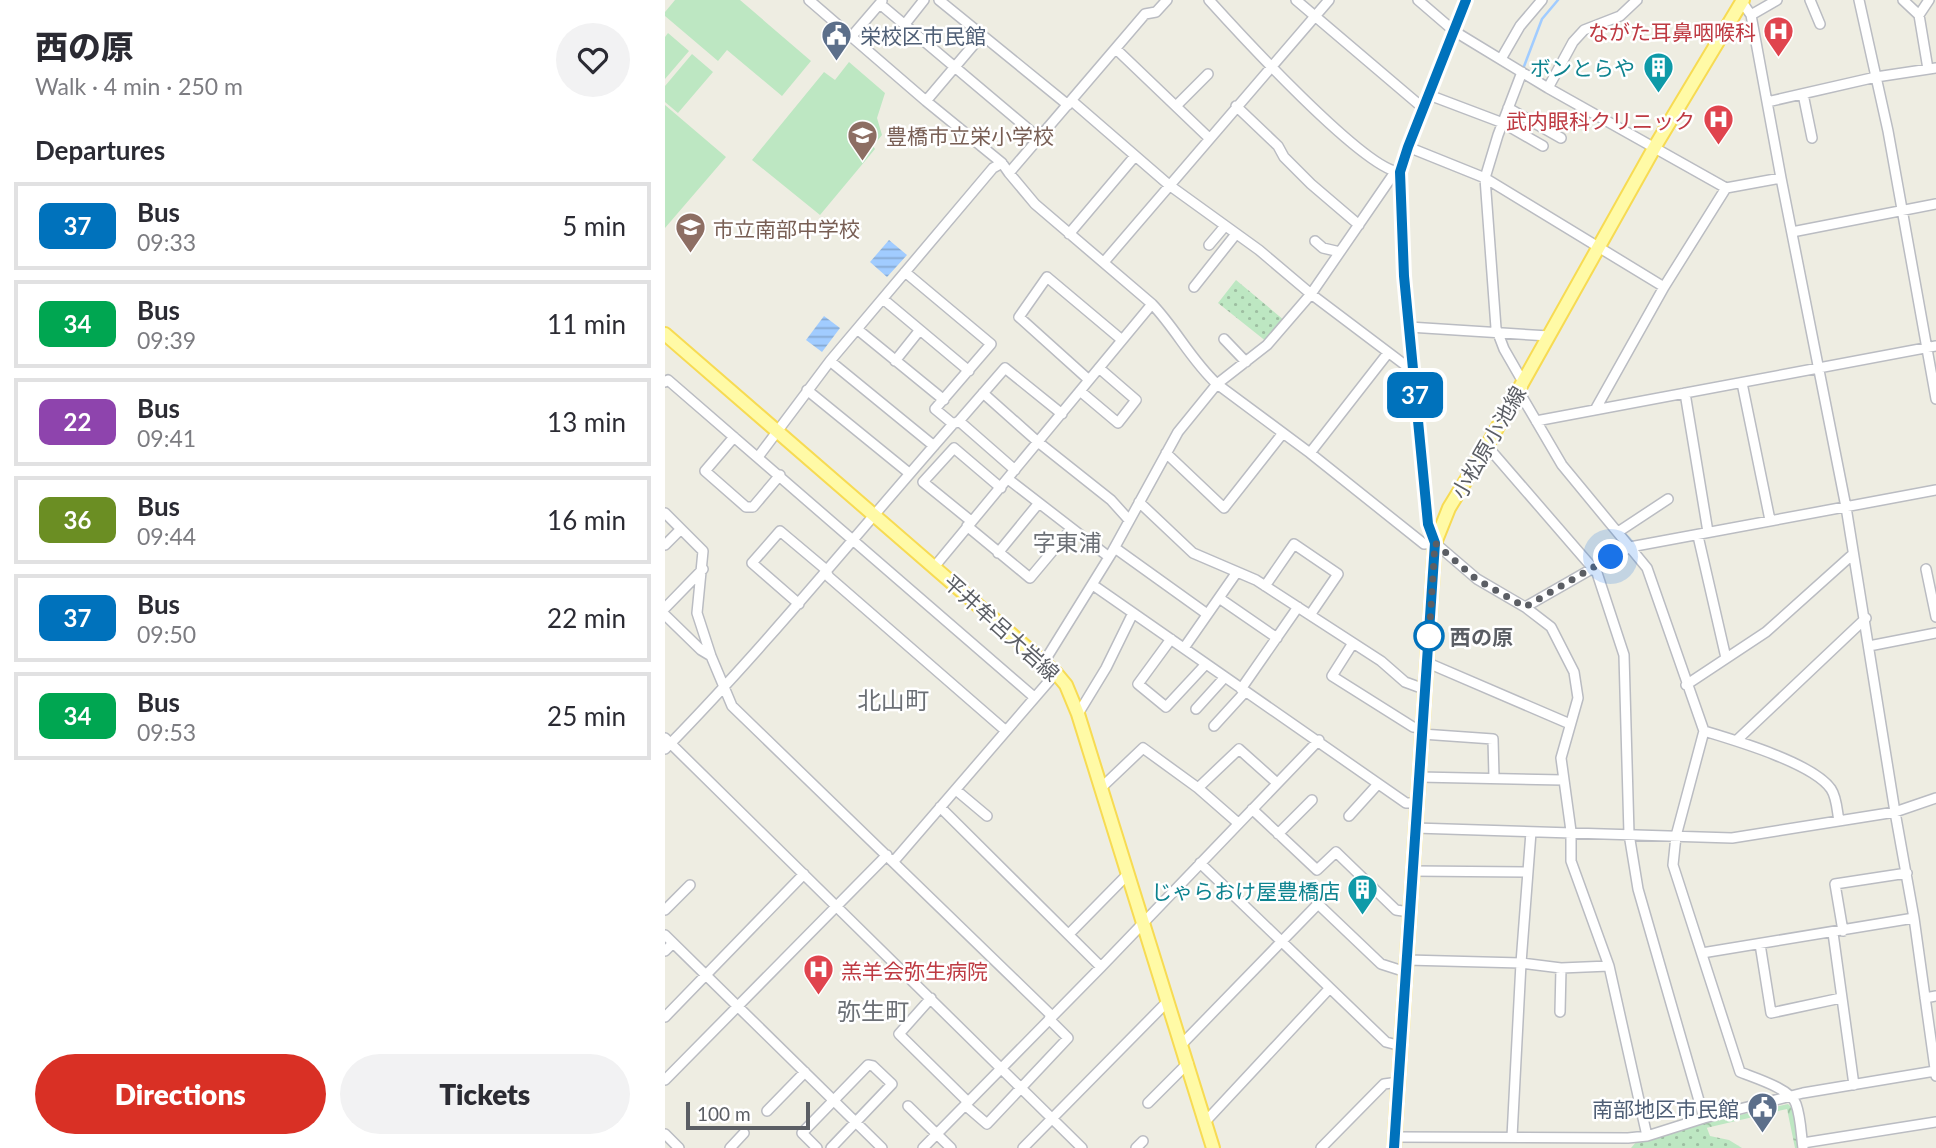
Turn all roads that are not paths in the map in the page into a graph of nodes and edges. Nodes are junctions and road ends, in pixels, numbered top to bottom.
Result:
1 (809, 0) edge
2 (924, 0) edge
3 (939, 0) edge
4 (1167, 0) edge
5 (1209, 0) edge
6 (1296, 0) edge
7 (1329, 0) edge
8 (1418, 0) edge
9 (1466, 0) edge
10 (1542, 0) edge
11 (1637, 0) edge
12 (1777, 0) edge
13 (1810, 0) edge
14 (1859, 0) edge
15 (1903, 0) edge
16 (1929, 0) edge
17 (1742, 1) edge
18 (881, 2) edge
19 (1751, 15) junction
20 (1920, 15) junction
21 (1315, 16) junction
22 (905, 24) junction
23 (1820, 24) dead end
24 (1454, 31) junction
25 (852, 36) junction
26 (981, 36) junction
27 (1116, 49) junction
28 (1501, 60) junction
29 (956, 67) junction
30 (1271, 68) junction
31 (1932, 69) edge
32 (1522, 72) junction
33 (1208, 74) dead end
34 (1876, 77) junction
35 (1548, 88) junction
36 (1803, 94) junction
37 (1429, 95) junction
38 (926, 101) junction
39 (1767, 102) junction
40 (1070, 103) junction
41 (1176, 106) junction
42 (1236, 106) junction
43 (1423, 108) junction
44 (1508, 108) junction
45 (1503, 123) junction
46 (1039, 138) junction
47 (1209, 138) junction
48 (1561, 138) dead end
49 (1812, 138) dead end
50 (1542, 146) dead end
51 (1408, 147) junction
52 (1655, 148) junction
53 (1135, 156) junction
54 (1002, 163) junction
55 (1397, 172) junction
56 (1009, 173) junction
57 (1485, 178) junction
58 (1781, 178) junction
59 (1169, 185) junction
60 (1726, 188) junction
61 (1936, 204) edge
62 (1902, 210) junction
63 (1359, 225) junction
64 (1225, 226) junction
65 (1792, 232) junction
66 (1069, 234) junction
67 (1236, 234) junction
68 (1315, 241) dead end
69 (1209, 245) dead end
70 (1599, 246) junction
71 (1341, 252) junction
72 (1104, 262) junction
73 (905, 272) junction
74 (1664, 286) junction
75 (1194, 287) dead end
76 (1311, 294) junction
77 (883, 299) junction
78 (1152, 304) junction
79 (1409, 327) junction
80 (857, 329) junction
81 (919, 331) junction
82 (1497, 332) junction
83 (665, 334) edge
84 (1549, 336) junction
85 (1223, 339) dead end
86 (1122, 340) junction
87 (1932, 347) edge
88 (1388, 353) junction
89 (830, 361) junction
90 (895, 361) junction
91 (1246, 362) junction
92 (1100, 368) junction
93 (1820, 369) junction
94 (969, 371) junction
95 (1413, 371) junction
96 (1089, 380) junction
97 (665, 382) edge
98 (1524, 382) junction
99 (1742, 383) junction
100 (1217, 384) junction
101 (807, 390) junction
102 (1080, 391) junction
103 (983, 393) junction
104 (1685, 393) junction
105 (1936, 399) edge
106 (944, 400) junction
107 (1595, 410) junction
108 (1062, 414) junction
109 (1536, 421) junction
110 (956, 422) junction
111 (778, 432) junction
112 (1283, 433) junction
113 (734, 437) junction
114 (1038, 442) junction
115 (934, 446) junction
116 (1487, 446) junction
117 (1166, 453) junction
118 (1310, 453) junction
119 (758, 457) junction
120 (1015, 470) junction
121 (909, 473) junction
122 (780, 475) junction
123 (1007, 479) junction
124 (1001, 488) junction
125 (1936, 490) edge
126 (1668, 499) dead end
127 (1139, 502) junction
128 (1038, 504) junction
129 (1846, 507) junction
130 (665, 513) edge
131 (876, 515) junction
132 (1129, 520) junction
133 (1770, 520) junction
134 (969, 524) junction
135 (681, 529) junction
136 (1071, 529) junction
137 (1618, 532) junction
138 (1703, 534) junction
139 (855, 540) junction
140 (1435, 543) junction
141 (665, 545) edge
142 (1630, 547) junction
143 (1115, 548) junction
144 (998, 552) junction
145 (1853, 554) junction
146 (1109, 557) junction
147 (935, 566) junction
148 (1592, 567) junction
149 (703, 569) junction
150 (1926, 569) dead end
151 (1237, 572) junction
152 (826, 573) junction
153 (1093, 584) junction
154 (1265, 586) junction
155 (1219, 598) junction
156 (799, 604) junction
157 (1298, 607) junction
158 (1525, 607) junction
159 (665, 608) edge
160 (1133, 613) junction
161 (1207, 614) junction
162 (665, 615) edge
163 (1310, 615) junction
164 (1936, 617) edge
165 (1866, 618) junction
166 (1936, 633) edge
167 (1277, 638) junction
168 (1171, 639) junction
169 (1353, 643) junction
170 (1870, 646) junction
171 (1184, 648) junction
172 (711, 656) junction
173 (1725, 658) junction
174 (1044, 662) junction
175 (1428, 663) junction
176 (1206, 664) junction
177 (1056, 673) junction
178 (1224, 677) junction
179 (1686, 685) junction
180 (725, 688) junction
181 (1424, 689) junction
182 (1243, 691) junction
183 (1034, 697) junction
184 (1196, 709) dead end
185 (1078, 714) junction
186 (1570, 724) junction
187 (1214, 726) dead end
188 (1006, 731) junction
189 (1422, 731) junction
190 (1704, 731) junction
191 (1319, 740) junction
192 (1737, 740) junction
193 (667, 743) edge
194 (1419, 777) junction
195 (1494, 777) junction
196 (1563, 780) junction
197 (1277, 783) junction
198 (1378, 784) junction
199 (1101, 788) junction
200 (1198, 788) junction
201 (955, 790) junction
202 (1936, 798) edge
203 (1312, 800) dead end
204 (1416, 803) junction
205 (940, 807) junction
206 (1252, 809) junction
207 (1895, 812) junction
208 (987, 816) dead end
209 (1349, 816) dead end
210 (1839, 821) junction
211 (1238, 823) junction
212 (1415, 828) junction
213 (1571, 831) junction
214 (1531, 832) junction
215 (1278, 834) junction
216 (1629, 834) junction
217 (1676, 836) junction
218 (891, 858) junction
219 (1200, 863) junction
220 (1412, 871) junction
221 (1528, 872) junction
222 (1907, 873) junction
223 (804, 874) junction
224 (1128, 874) junction
225 (690, 885) dead end
226 (836, 905) junction
227 (665, 910) edge
228 (1409, 912) junction
229 (1914, 918) junction
230 (1143, 923) junction
231 (1838, 932) junction
232 (1069, 934) junction
233 (665, 935) edge
234 (1280, 942) junction
235 (673, 943) junction
236 (1761, 944) junction
237 (665, 951) edge
238 (1702, 953) junction
239 (1521, 963) junction
240 (1407, 966) junction
241 (1609, 966) junction
242 (1101, 967) junction
243 (1561, 968) junction
244 (706, 975) junction
245 (1329, 989) junction
246 (1936, 996) edge
247 (1841, 998) junction
248 (1925, 998) junction
249 (931, 999) junction
250 (1167, 1002) junction
251 (737, 1006) junction
252 (1560, 1012) dead end
253 (665, 1017) edge
254 (1051, 1018) junction
255 (1182, 1044) junction
256 (1401, 1046) junction
257 (1935, 1056) edge
258 (1188, 1062) junction
259 (1002, 1068) junction
260 (1935, 1071) edge
261 (805, 1072) junction
262 (1936, 1076) edge
263 (665, 1080) edge
264 (1399, 1082) junction
265 (1854, 1085) junction
266 (1021, 1087) junction
267 (1792, 1097) junction
268 (834, 1100) junction
269 (967, 1103) junction
270 (1148, 1103) dead end
271 (908, 1106) dead end
272 (767, 1111) dead end
273 (1053, 1118) junction
274 (1704, 1118) junction
275 (1205, 1122) junction
276 (1936, 1122) edge
277 (857, 1123) junction
278 (744, 1133) dead end
279 (665, 1134) edge
280 (937, 1134) junction
281 (1647, 1136) junction
282 (1512, 1137) junction
283 (1395, 1142) edge
284 (1627, 1143) edge
285 (1803, 1146) edge
286 (679, 1148) edge
287 (730, 1148) edge
288 (817, 1148) edge
289 (831, 1148) edge
290 (882, 1148) edge
291 (923, 1148) edge
292 (951, 1148) edge
293 (1023, 1148) edge
294 (1083, 1148) edge
295 (1213, 1148) edge
296 (1321, 1148) edge

1 - 25 street
2 - 22 street
3 - 26 street
4 - 27 street
5 - 30 street
6 - 21 street
7 - 21 street
8 - 24 street
9 - 24 street
10 - 28 street
11 - 35 street
12 - 19 street
13 - 23 street
14 - 34 street
15 - 20 street
16 - 20 street
17 - 19 street
17 - 52 main road, 小松原小池線
18 - 22 street
18 - 25 street
19 - 39 street
20 - 31 street
21 - 30 street
21 - 43 street
22 - 29 street
24 - 28 street
24 - 37 street
25 - 38 street
26 - 29 street
26 - 40 street
27 - 40 street
27 - 41 street
28 - 32 street
29 - 38 street
29 - 46 street
30 - 42 street
30 - 55 street
31 - 34 street
32 - 35 street
32 - 44 street
33 - 41 street
34 - 36 street
34 - 62 street
35 - 52 street
36 - 39 street
36 - 49 street
37 - 43 street
37 - 45 street
38 - 54 street
39 - 58 street
40 - 46 street
40 - 53 street
41 - 47 street
42 - 47 street
42 - 63 street
43 - 51 street
44 - 45 street
44 - 48 street
45 - 50 street
45 - 57 street
46 - 56 street
47 - 59 street
51 - 55 street
51 - 57 street
52 - 60 street
52 - 70 main road, 小松原小池線
53 - 59 street
53 - 66 street
54 - 56 street
54 - 73 street
55 - 63 street
55 - 79 street
56 - 66 street
57 - 70 street
57 - 82 street
58 - 60 street
58 - 65 street
59 - 64 street
59 - 72 street
60 - 74 street
61 - 62 street
62 - 65 street
62 - 87 street
63 - 71 street
64 - 67 street
64 - 69 street
65 - 93 street
66 - 72 street
67 - 75 street
67 - 76 street
68 - 71 street
70 - 74 street
70 - 84 main road, 小松原小池線
71 - 76 street
72 - 78 street
73 - 77 street
73 - 94 street
74 - 107 street
76 - 88 street
76 - 91 street
77 - 80 street
77 - 81 street
78 - 86 street
78 - 100 street
79 - 82 street
79 - 95 street
80 - 89 street
80 - 90 street
81 - 90 street
81 - 94 street
82 - 84 street
82 - 98 street
83 - 111 main road, 平井牟呂大岩線
84 - 98 main road, 小松原小池線
85 - 91 street
86 - 92 street
86 - 96 street
87 - 93 street
87 - 105 street
88 - 95 street
88 - 118 street
89 - 101 street
89 - 115 street
90 - 106 street
91 - 100 street
92 - 96 street
92 - 102 street
93 - 99 street
93 - 129 street
94 - 106 street
95 - 140 street
96 - 102 street
97 - 113 street
98 - 109 street
98 - 116 main road, 小松原小池線
99 - 104 street
99 - 133 street
100 - 112 street
100 - 117 street
101 - 111 street
101 - 121 street
102 - 108 street
103 - 108 street
103 - 110 street
103 - 114 street
104 - 107 street
104 - 138 street
106 - 110 street
107 - 109 street
108 - 114 street
109 - 137 street
110 - 115 street
110 - 120 street
111 - 119 street
111 - 131 main road, 平井牟呂大岩線
112 - 117 street
112 - 118 street
113 - 119 street
113 - 122 street
114 - 120 street
114 - 132 street
115 - 121 street
116 - 140 main road, 小松原小池線
116 - 148 street
117 - 127 street
118 - 140 street
119 - 122 street
120 - 123 street
121 - 131 street
122 - 139 street
123 - 124 street
123 - 128 street
124 - 134 street
124 - 134 street
125 - 129 street
126 - 137 street
127 - 132 street
127 - 151 street
128 - 136 street
128 - 144 street
129 - 133 street
129 - 145 street
130 - 135 street
131 - 139 street
131 - 147 main road, 平井牟呂大岩線
132 - 143 street
133 - 138 street
134 - 144 street
134 - 147 street
135 - 141 street
135 - 149 street
136 - 144 street
136 - 146 street
137 - 142 street
138 - 142 street
138 - 173 street
139 - 152 street
139 - 183 street
140 - 158 street
140 - 175 main road, 小松原小池線
142 - 148 street
142 - 179 street
143 - 146 street
143 - 161 street
145 - 165 street
145 - 173 street
146 - 153 street
147 - 174 main road, 平井牟呂大岩線
148 - 158 street
148 - 216 street
149 - 159 street
149 - 172 street
150 - 164 street
151 - 154 street
151 - 155 street
152 - 156 street
152 - 156 street
152 - 188 street
153 - 160 street
153 - 174 street
154 - 157 street
154 - 163 street
155 - 161 street
155 - 167 street
156 - 180 street
157 - 163 street
157 - 167 street
158 - 186 street
160 - 168 street
160 - 185 street
161 - 171 street
162 - 172 street
163 - 169 street
165 - 170 street
165 - 192 street
166 - 170 street
167 - 182 street
168 - 171 street
168 - 176 street
169 - 181 street
169 - 189 street
170 - 207 street
171 - 176 street
172 - 180 street
173 - 179 street
174 - 177 main road, 平井牟呂大岩線
175 - 181 main road, 小松原小池線
175 - 186 street
176 - 178 street
177 - 183 street
177 - 185 main road, 平井牟呂大岩線
178 - 182 street
178 - 184 street
179 - 190 street
180 - 193 street
180 - 218 street
181 - 189 main road, 小松原小池線
182 - 187 street
182 - 191 street
183 - 188 street
185 - 199 main road, 平井牟呂大岩線
186 - 196 street
188 - 201 street
189 - 194 main road, 小松原小池線
189 - 195 street
190 - 192 street
190 - 217 street
191 - 197 street
191 - 198 street
192 - 210 street
193 - 223 street
194 - 195 street
194 - 204 main road, 小松原小池線
195 - 196 street
196 - 213 street
197 - 200 street
197 - 206 street
198 - 204 street
198 - 209 street
199 - 200 street
199 - 224 main road, 平井牟呂大岩線
200 - 211 street
201 - 205 street
201 - 208 street
202 - 207 street
203 - 215 street
204 - 212 main road, 小松原小池線
205 - 218 street
205 - 232 street
206 - 211 street
206 - 215 street
207 - 210 street
207 - 222 street
210 - 217 street
211 - 219 street
212 - 214 street
212 - 220 main road, 小松原小池線
213 - 214 street
213 - 216 street
213 - 241 street
214 - 221 street
215 - 228 street
216 - 217 street
216 - 274 street
217 - 238 street
218 - 226 street
218 - 254 street
219 - 230 street
219 - 234 street
220 - 221 street
220 - 228 main road, 小松原小池線
221 - 239 street
222 - 229 street
222 - 231 street
223 - 226 street
223 - 244 street
224 - 230 main road, 平井牟呂大岩線
224 - 232 street
225 - 227 street
226 - 249 street
226 - 251 street
228 - 240 main road, 小松原小池線
229 - 231 street
229 - 248 street
230 - 242 street
230 - 250 main road, 平井牟呂大岩線
231 - 236 street
231 - 247 street
232 - 242 street
233 - 235 street
234 - 240 street
234 - 245 street
234 - 255 street
235 - 237 street
235 - 244 street
236 - 238 street
236 - 247 street
238 - 267 street
239 - 240 street
239 - 243 street
239 - 282 street
240 - 256 main road, 小松原小池線
241 - 243 street
241 - 281 street
242 - 254 street
243 - 252 street
244 - 251 street
244 - 253 street
245 - 256 street
245 - 275 street
246 - 248 street
247 - 265 street
248 - 257 street
249 - 259 street
249 - 269 street
250 - 255 main road, 平井牟呂大岩線
250 - 273 street
251 - 261 street
251 - 263 street
254 - 259 street
254 - 266 street
255 - 258 main road, 平井牟呂大岩線
256 - 264 main road, 小松原小池線
257 - 260 street
258 - 270 street
258 - 275 main road, 平井牟呂大岩線
259 - 266 street
259 - 269 street
260 - 262 street
260 - 265 street
261 - 268 street
261 - 272 street
264 - 283 main road, 小松原小池線
264 - 296 street
265 - 267 street
266 - 269 street
266 - 273 street
267 - 274 street
267 - 285 street
268 - 277 street
268 - 277 street
268 - 288 street
269 - 280 street
271 - 280 street
273 - 293 street
273 - 294 street
274 - 281 street
275 - 295 main road, 平井牟呂大岩線
276 - 285 street
277 - 289 street
277 - 290 street
278 - 287 street
279 - 286 street
280 - 291 street
280 - 292 street
281 - 284 street
282 - 283 street
282 - 284 street

